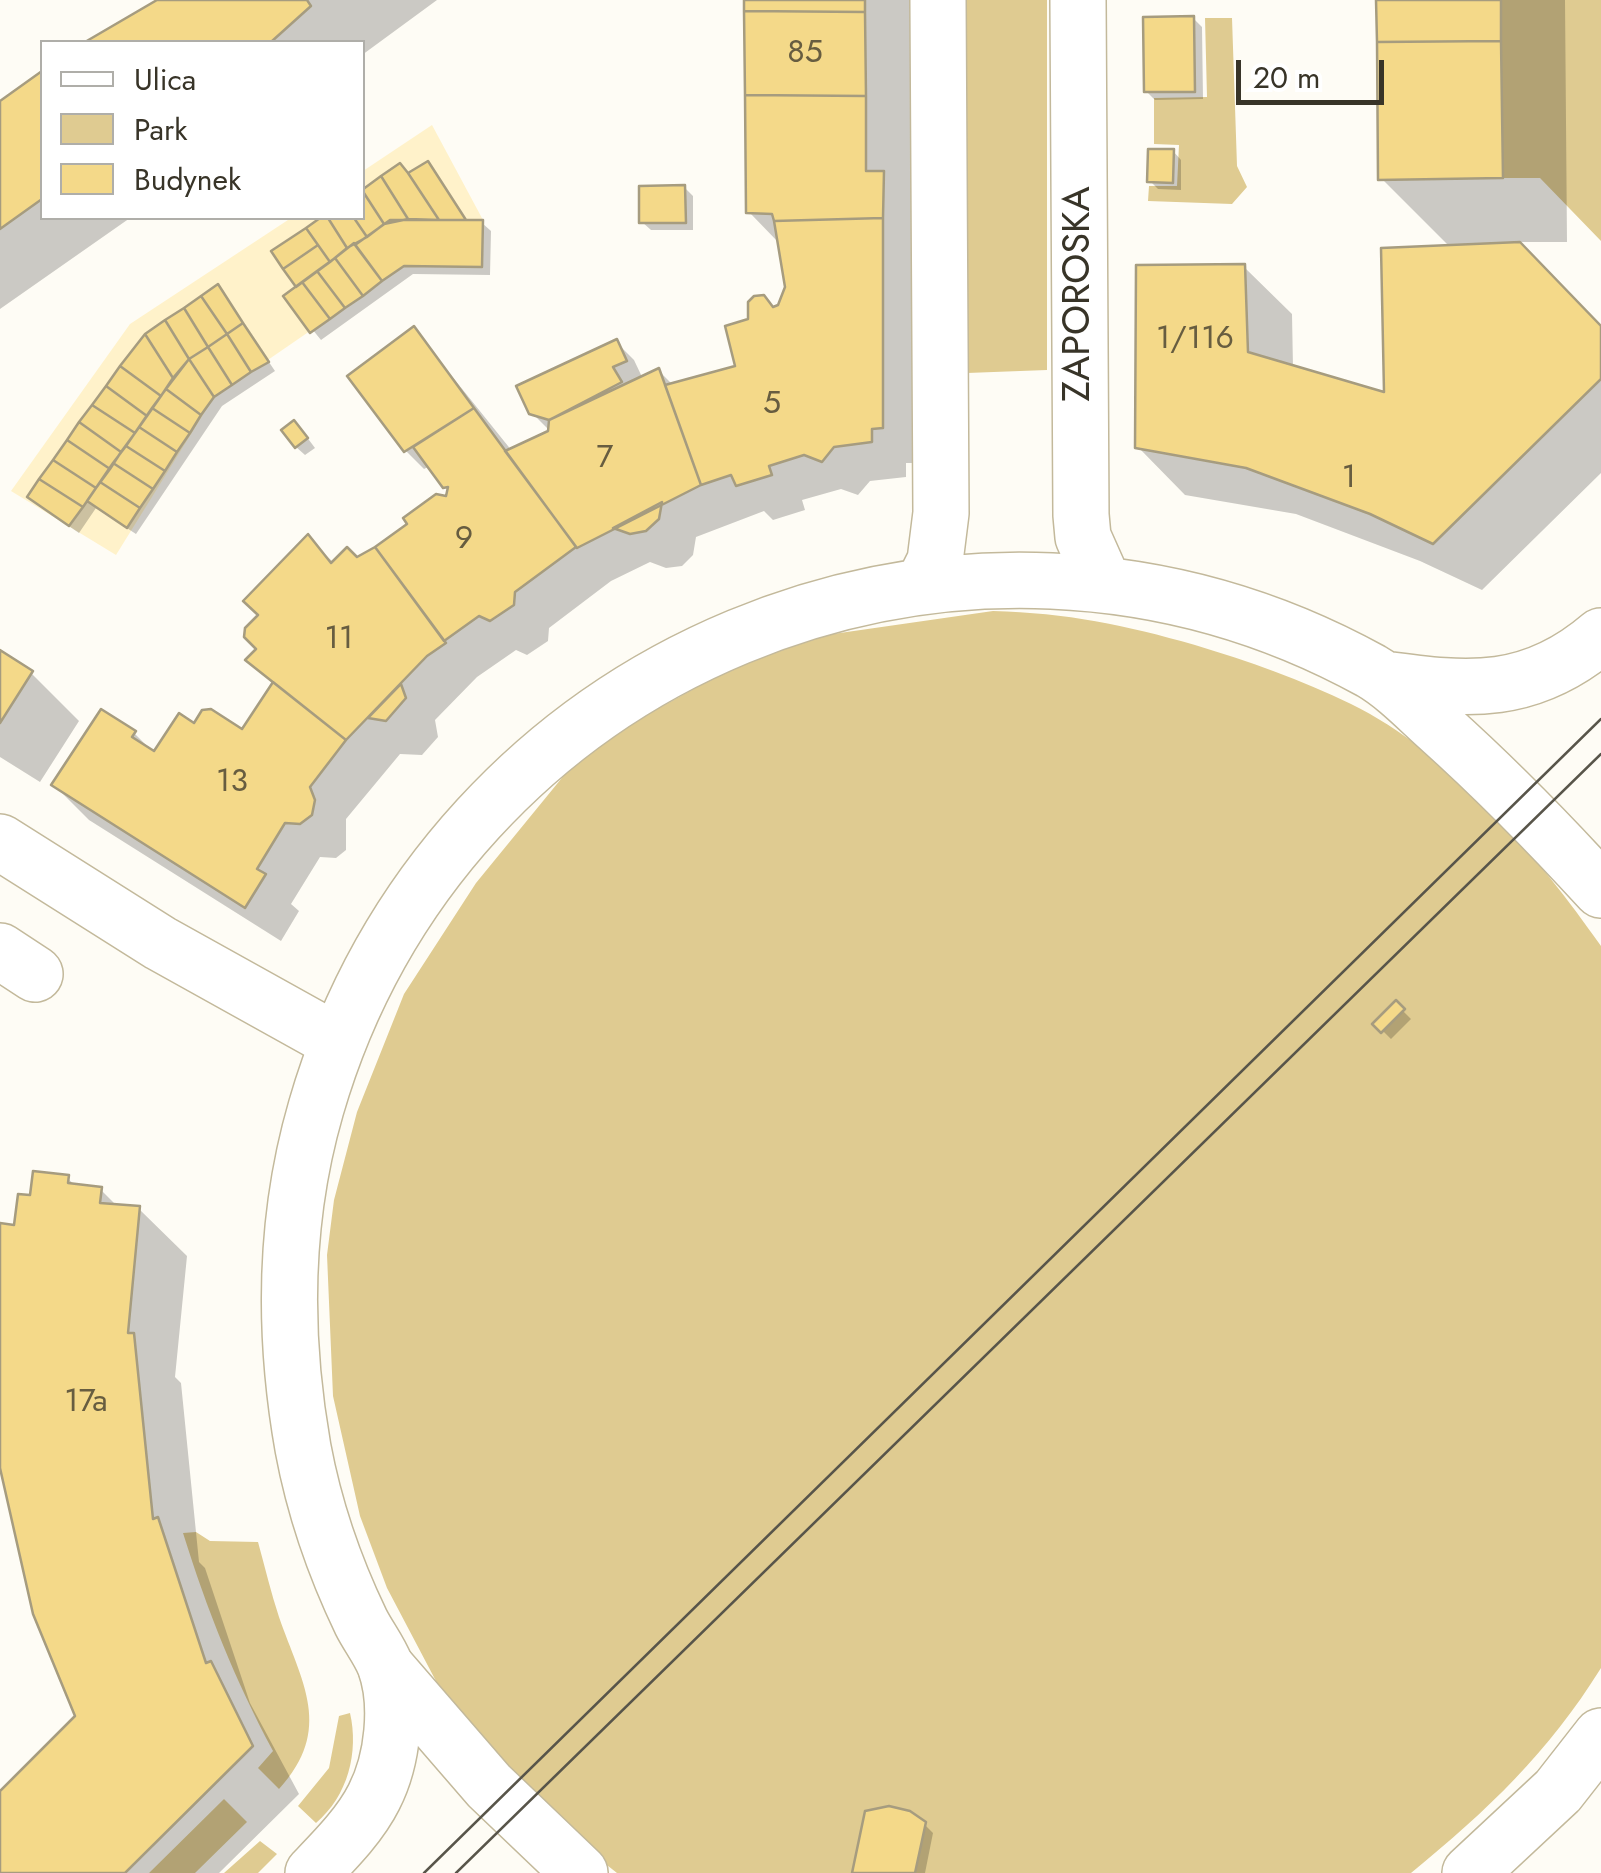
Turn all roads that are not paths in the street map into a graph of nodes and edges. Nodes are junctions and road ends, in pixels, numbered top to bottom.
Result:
1 (938, 0) edge
2 (1078, 0) edge
3 (1104, 584) junction
4 (924, 585) junction
5 (1601, 636) edge
6 (1384, 679) junction
7 (0, 842) edge
8 (1601, 890) edge
9 (338, 1042) junction
10 (386, 1667) junction
11 (1601, 1736) edge
12 (313, 1873) edge
13 (580, 1873) edge
14 (1470, 1873) edge

1 - 4 main road
2 - 3 main road, ZAPOROSKA
3 - 4 main road
3 - 6 main road
4 - 9 main road
5 - 6 main road
6 - 8 main road
7 - 9 main road
9 - 10 main road
10 - 12 main road
10 - 13 main road
11 - 14 main road

